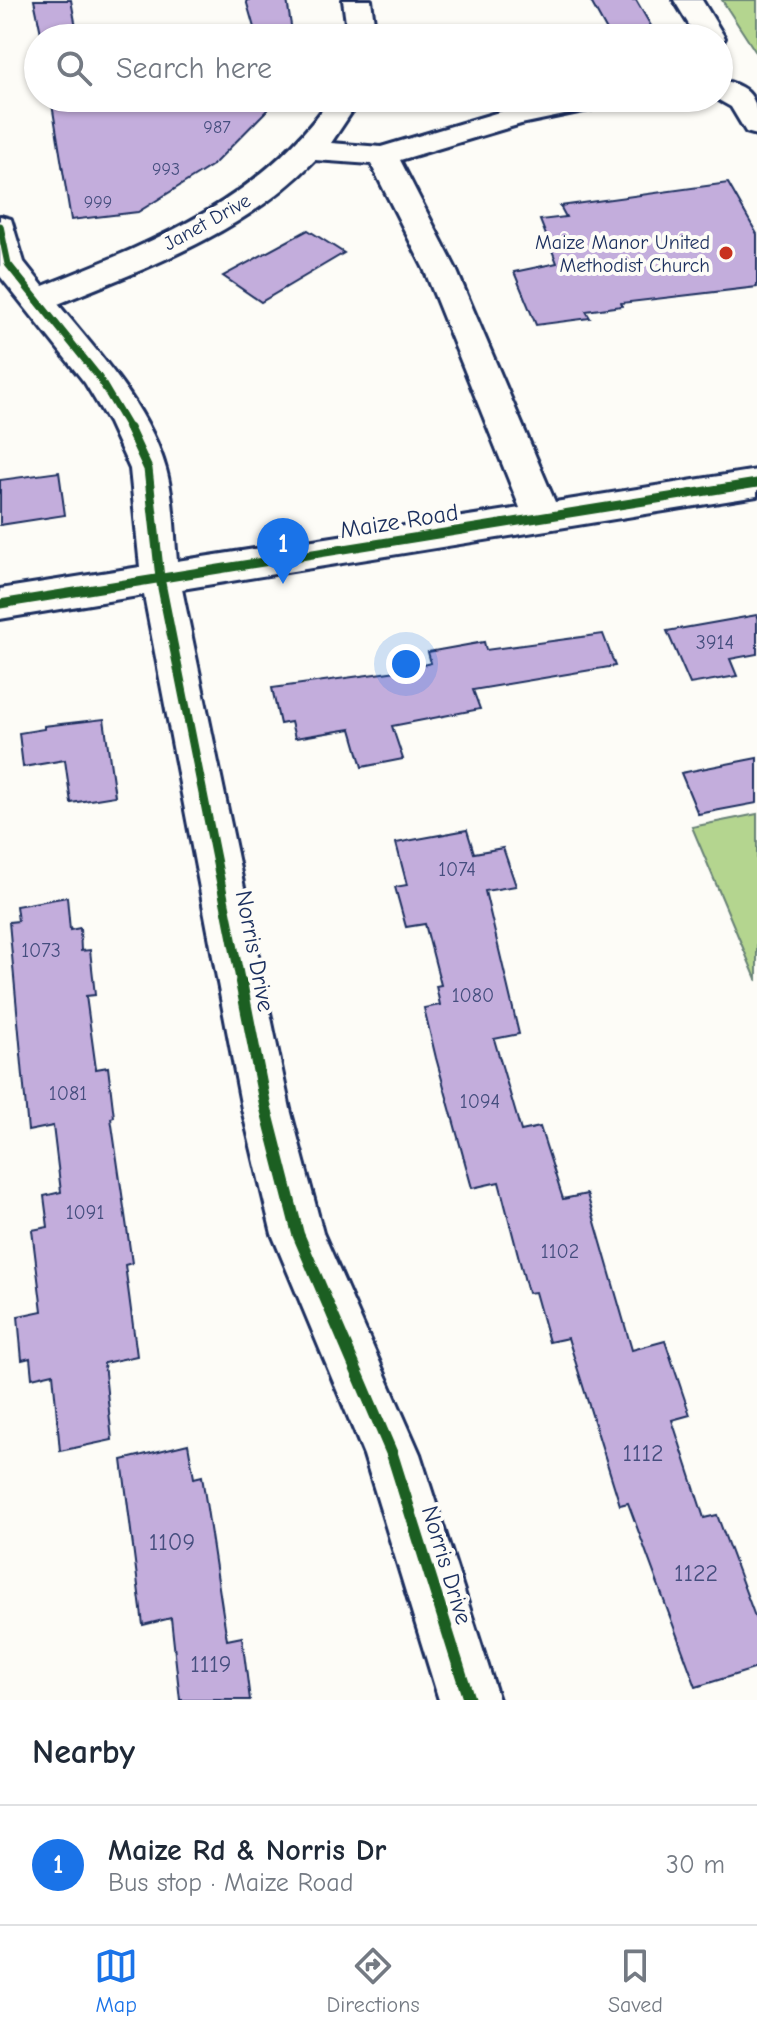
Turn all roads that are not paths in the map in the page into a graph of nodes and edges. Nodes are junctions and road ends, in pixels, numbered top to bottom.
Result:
1 (357, 0) edge
2 (688, 0) edge
3 (360, 24) edge
4 (703, 24) edge
5 (733, 96) edge
6 (339, 112) edge
7 (536, 112) edge
8 (757, 126) edge
9 (308, 150) junction
10 (382, 156) junction
11 (0, 226) edge
12 (35, 301) junction
13 (757, 483) edge
14 (543, 519) junction
15 (160, 578) junction
16 (0, 604) edge
17 (469, 1700) edge

1 - 3 street
2 - 4 street
5 - 8 street
6 - 9 street, Janet Drive
7 - 10 street
9 - 10 street
9 - 12 street, Janet Drive
10 - 14 street
11 - 12 street, Norris Drive
12 - 15 street, Norris Drive
13 - 14 street, Maize Road
14 - 15 street, Maize Road
15 - 16 street, Maize Road
15 - 17 street, Norris Drive

